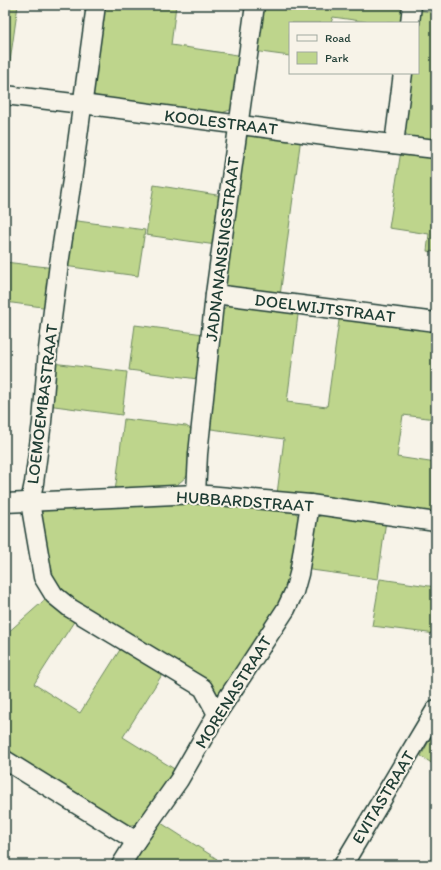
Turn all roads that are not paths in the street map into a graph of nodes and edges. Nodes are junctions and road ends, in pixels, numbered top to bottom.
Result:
1 (96, 5) edge
2 (255, 5) edge
3 (412, 5) edge
4 (410, 22) edge
5 (403, 74) edge
6 (5, 95) edge
7 (82, 104) junction
8 (239, 124) junction
9 (394, 144) junction
10 (436, 149) edge
11 (215, 294) junction
12 (436, 322) edge
13 (196, 494) junction
14 (30, 502) junction
15 (5, 503) edge
16 (310, 504) junction
17 (436, 522) edge
18 (436, 709) edge
19 (217, 714) junction
20 (5, 760) edge
21 (136, 841) junction
22 (121, 865) edge
23 (343, 865) edge

1 - 7 street, LOEMOEMBASTRAAT
2 - 8 street, JADNANANSINGSTRAAT
3 - 4 street
5 - 9 street
6 - 7 street, KOOLESTRAAT
7 - 8 street, KOOLESTRAAT
7 - 14 street, LOEMOEMBASTRAAT
8 - 9 street, KOOLESTRAAT
8 - 11 street, JADNANANSINGSTRAAT
9 - 10 street, KOOLESTRAAT
11 - 12 street, DOELWIJTSTRAAT
11 - 13 street, JADNANANSINGSTRAAT
13 - 14 street, HUBBARDSTRAAT
13 - 16 street, HUBBARDSTRAAT
14 - 15 street, HUBBARDSTRAAT
14 - 19 street, LOEMOEMBASTRAAT
16 - 17 street, HUBBARDSTRAAT
16 - 19 street, MORENASTRAAT
18 - 23 street, EVITASTRAAT
19 - 21 street, MORENASTRAAT
20 - 21 street
21 - 22 street, MORENASTRAAT

